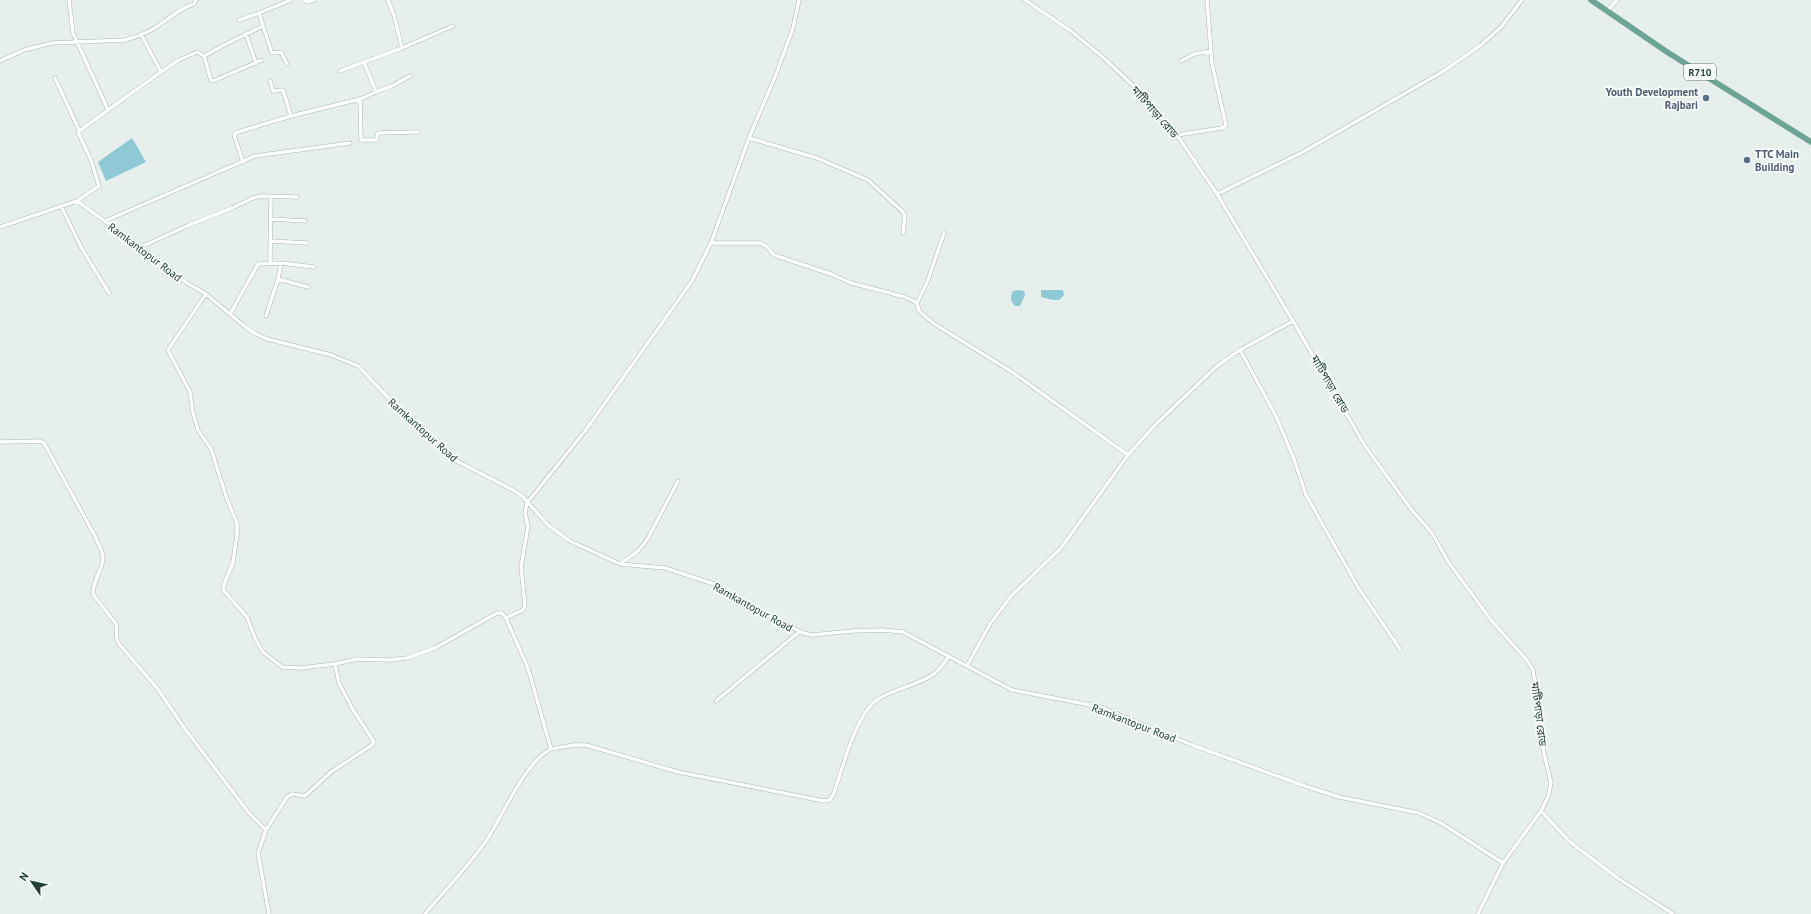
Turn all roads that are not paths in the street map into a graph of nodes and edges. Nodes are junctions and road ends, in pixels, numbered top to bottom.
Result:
1 (69, 0) edge
2 (196, 0) edge
3 (291, 0) edge
4 (304, 0) edge
5 (314, 0) edge
6 (388, 0) edge
7 (799, 0) edge
8 (1025, 0) edge
9 (1207, 0) edge
10 (1522, 0) edge
11 (1591, 0) edge
12 (1617, 0) edge
13 (1607, 11) junction
14 (259, 13) junction
15 (240, 20) dead end
16 (263, 26) junction
17 (453, 26) dead end
18 (141, 34) junction
19 (246, 34) junction
20 (77, 41) junction
21 (402, 48) junction
22 (1211, 51) junction
23 (204, 56) junction
24 (262, 60) dead end
25 (0, 61) edge
26 (1180, 61) dead end
27 (364, 62) junction
28 (256, 63) junction
29 (287, 64) dead end
30 (340, 71) dead end
31 (161, 72) junction
32 (410, 76) dead end
33 (55, 78) dead end
34 (270, 81) dead end
35 (376, 92) junction
36 (360, 99) junction
37 (108, 110) junction
38 (291, 116) junction
39 (79, 130) junction
40 (418, 132) dead end
41 (1177, 135) junction
42 (749, 138) junction
43 (1811, 142) edge
44 (350, 143) dead end
45 (243, 162) junction
46 (1217, 194) junction
47 (272, 196) junction
48 (297, 197) dead end
49 (77, 201) junction
50 (61, 206) junction
51 (271, 218) junction
52 (105, 221) junction
53 (305, 221) dead end
54 (0, 227) edge
55 (904, 233) dead end
56 (944, 233) dead end
57 (270, 241) junction
58 (307, 243) dead end
59 (711, 243) junction
60 (141, 247) junction
61 (270, 262) junction
62 (280, 263) junction
63 (314, 267) dead end
64 (278, 279) junction
65 (308, 287) dead end
66 (109, 293) dead end
67 (206, 294) junction
68 (917, 303) junction
69 (230, 314) junction
70 (266, 316) dead end
71 (1293, 321) junction
72 (1240, 350) junction
73 (0, 442) edge
74 (1128, 455) junction
75 (678, 480) dead end
76 (527, 503) junction
77 (620, 564) junction
78 (506, 618) junction
79 (799, 632) junction
80 (1400, 649) dead end
81 (949, 656) junction
82 (335, 664) junction
83 (967, 666) junction
84 (716, 701) dead end
85 (551, 749) junction
86 (1541, 811) junction
87 (266, 830) junction
88 (1503, 863) junction
89 (269, 914) edge
90 (425, 914) edge
91 (1478, 914) edge
92 (1673, 914) edge

1 - 20 street
2 - 18 street
3 - 14 street
4 - 5 street
6 - 21 street
7 - 42 street
8 - 41 street, মাটিপাড়া রোড
9 - 22 street
10 - 46 street
11 - 13 main road, R710
12 - 13 street
13 - 43 main road, R710
14 - 15 street
14 - 16 street
16 - 19 street
16 - 29 street
17 - 21 street
18 - 20 street
18 - 31 street
19 - 23 street
19 - 28 street
20 - 25 street
20 - 37 street
21 - 27 street
22 - 26 street
22 - 41 street
23 - 28 street
23 - 31 street
24 - 28 street
27 - 30 street
27 - 35 street
31 - 37 street
32 - 35 street
33 - 39 street
34 - 38 street
35 - 36 street
36 - 38 street
36 - 40 street
37 - 39 street
38 - 45 street
39 - 49 street
41 - 46 street, মাটিপাড়া রোড
42 - 55 street
42 - 59 street
44 - 45 street
45 - 52 street
46 - 71 street, মাটিপাড়া রোড
47 - 48 street
47 - 51 street
47 - 60 street
49 - 50 street
49 - 52 street, Ramkantopur Road
50 - 54 street
50 - 66 street
51 - 53 street
51 - 57 street
52 - 60 street, Ramkantopur Road
56 - 68 street
57 - 58 street
57 - 61 street
59 - 68 street
59 - 76 street
60 - 67 street, Ramkantopur Road
61 - 62 street
61 - 69 street
62 - 63 street
62 - 64 street
64 - 65 street
64 - 70 street
67 - 69 street, Ramkantopur Road
67 - 82 street
68 - 74 street
69 - 76 street, Ramkantopur Road
71 - 72 street
71 - 86 street, মাটিপাড়া রোড
72 - 74 street
72 - 80 street
73 - 87 street
74 - 83 street
75 - 77 street
76 - 77 street, Ramkantopur Road
76 - 78 street
77 - 79 street, Ramkantopur Road
78 - 82 street
78 - 85 street
79 - 81 street, Ramkantopur Road
79 - 84 street
81 - 83 street, Ramkantopur Road
81 - 85 street
82 - 87 street
83 - 88 street, Ramkantopur Road
85 - 90 street
86 - 88 street, মাটিপাড়া রোড
86 - 92 street
87 - 89 street
88 - 91 street, মাটিপাড়া রোড

